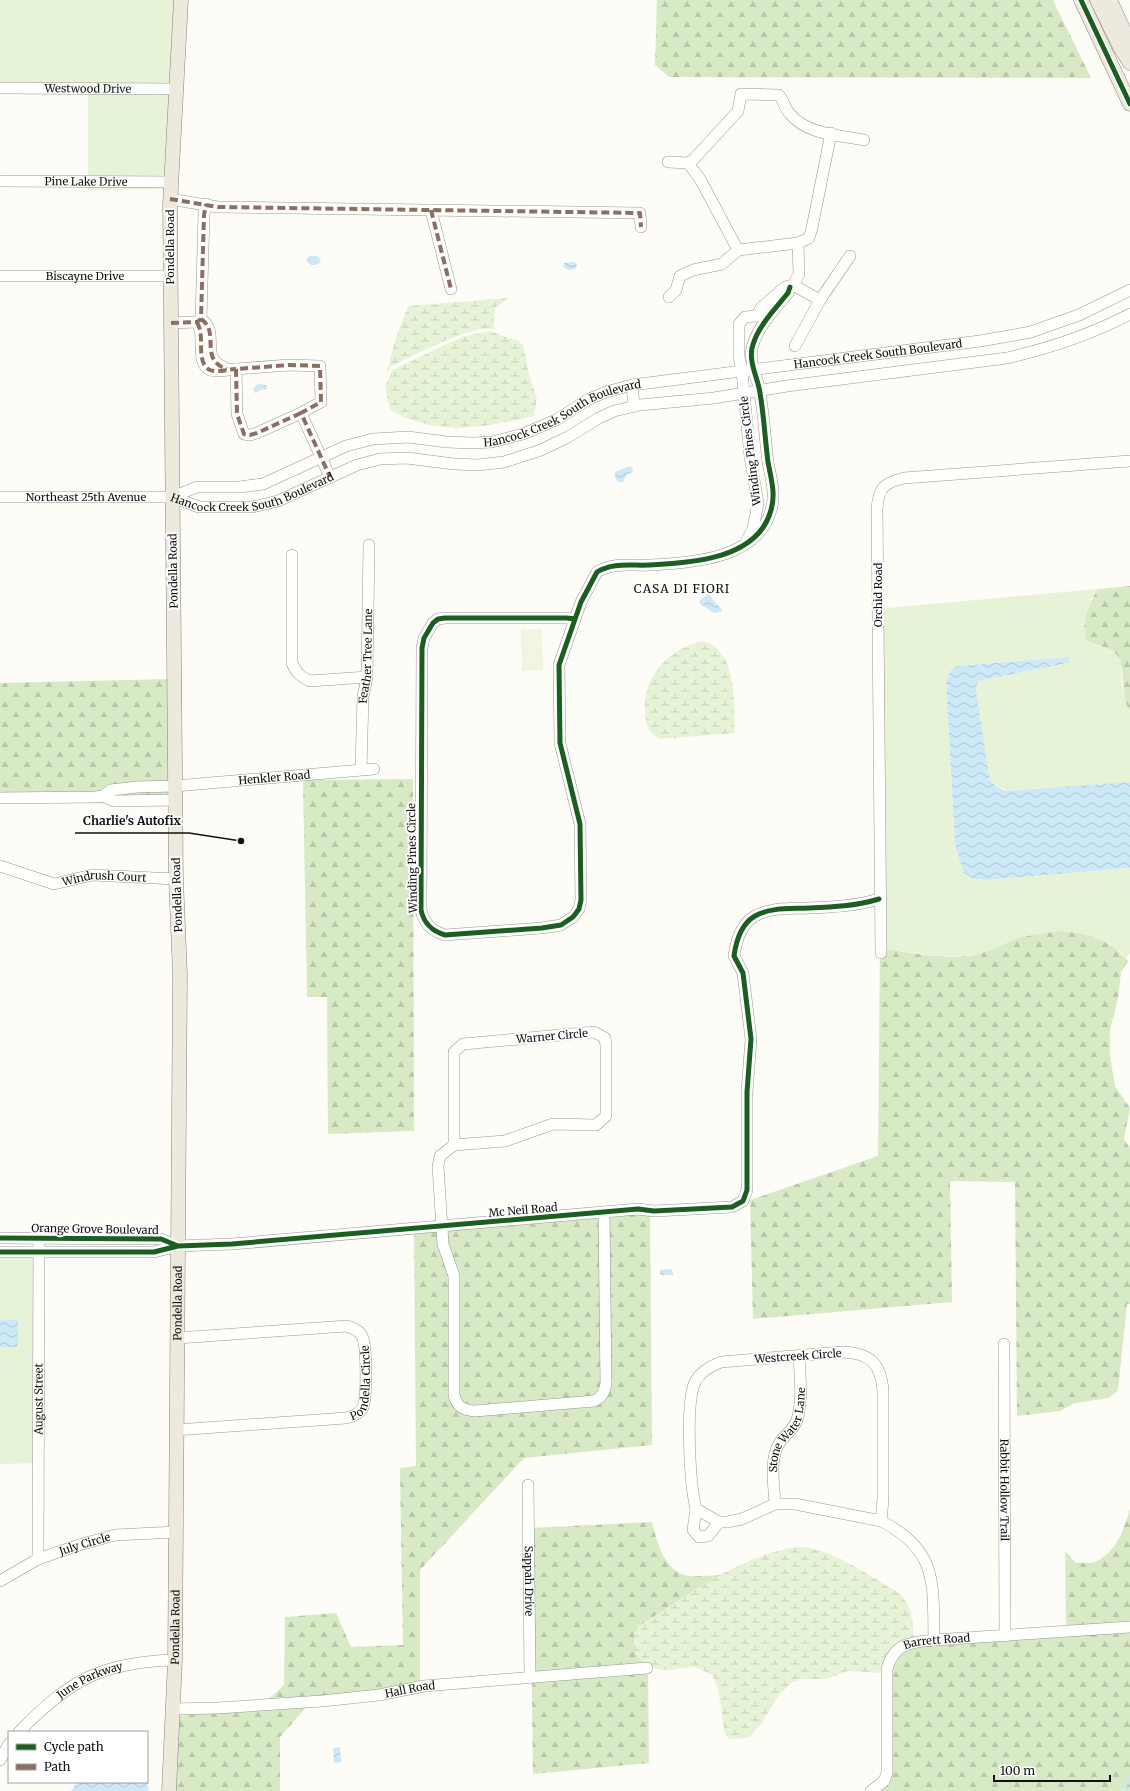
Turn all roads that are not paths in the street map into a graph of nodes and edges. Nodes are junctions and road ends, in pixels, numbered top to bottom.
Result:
1 (181, 0) edge
2 (1082, 0) edge
3 (1097, 0) edge
4 (1110, 0) edge
5 (1130, 44) edge
6 (1130, 63) edge
7 (0, 88) edge
8 (177, 89) junction
9 (1130, 104) edge
10 (831, 133) junction
11 (864, 140) dead end
12 (668, 162) dead end
13 (688, 163) junction
14 (0, 181) edge
15 (171, 182) junction
16 (170, 199) junction
17 (206, 204) junction
18 (431, 210) junction
19 (641, 228) dead end
20 (798, 243) junction
21 (738, 250) junction
22 (850, 256) dead end
23 (0, 276) edge
24 (170, 276) junction
25 (792, 286) junction
26 (451, 289) dead end
27 (1130, 290) edge
28 (669, 297) dead end
29 (820, 300) junction
30 (1130, 314) edge
31 (199, 321) junction
32 (171, 323) junction
33 (795, 346) dead end
34 (232, 369) junction
35 (748, 370) junction
36 (632, 385) junction
37 (760, 391) junction
38 (744, 394) junction
39 (634, 406) junction
40 (301, 413) junction
41 (322, 458) junction
42 (1130, 461) edge
43 (330, 477) junction
44 (0, 497) edge
45 (172, 497) junction
46 (369, 545) dead end
47 (738, 548) junction
48 (292, 555) dead end
49 (575, 619) junction
50 (367, 677) junction
51 (361, 768) junction
52 (374, 768) dead end
53 (175, 793) junction
54 (0, 798) edge
55 (0, 866) edge
56 (12, 871) junction
57 (0, 875) edge
58 (176, 879) junction
59 (879, 899) junction
60 (881, 953) dead end
61 (454, 1146) junction
62 (604, 1212) junction
63 (442, 1227) junction
64 (0, 1238) edge
65 (39, 1238) junction
66 (93, 1238) junction
67 (178, 1246) junction
68 (0, 1252) edge
69 (39, 1252) junction
70 (93, 1252) junction
71 (177, 1338) junction
72 (1004, 1344) dead end
73 (799, 1356) junction
74 (176, 1430) junction
75 (528, 1485) dead end
76 (775, 1504) junction
77 (696, 1510) junction
78 (881, 1521) junction
79 (718, 1522) junction
80 (176, 1532) junction
81 (38, 1559) junction
82 (0, 1582) edge
83 (1130, 1627) edge
84 (1005, 1636) junction
85 (934, 1640) junction
86 (175, 1660) junction
87 (648, 1668) dead end
88 (530, 1677) junction
89 (173, 1710) junction
90 (20, 1731) edge
91 (8, 1746) edge
92 (0, 1760) edge
93 (169, 1791) edge
94 (871, 1791) edge

1 - 8 main road, Pondella Road
2 - 9 main road
3 - 6 main road
4 - 5 main road
7 - 8 street, Westwood Drive
8 - 15 main road, Pondella Road
10 - 11 street
10 - 13 street
10 - 20 street
12 - 13 street
13 - 21 street
14 - 15 street, Pine Lake Drive
15 - 16 main road, Pondella Road
16 - 17 street
16 - 24 main road, Pondella Road
17 - 18 street
17 - 31 street
18 - 19 street
18 - 26 street
20 - 21 street
20 - 25 street
21 - 28 street
22 - 29 street
23 - 24 street, Biscayne Drive
24 - 32 main road, Pondella Road
25 - 29 street
25 - 35 street
25 - 35 street
27 - 35 street, Hancock Creek South Boulevard
29 - 33 street
30 - 37 street, Hancock Creek South Boulevard
31 - 32 street
31 - 34 street
32 - 45 main road, Pondella Road
34 - 40 street
34 - 40 street
35 - 36 street, Hancock Creek South Boulevard
35 - 37 street, Winding Pines Circle
35 - 38 street, Winding Pines Circle
36 - 39 street
36 - 41 street, Hancock Creek South Boulevard
37 - 38 street, Hancock Creek South Boulevard
37 - 47 street, Winding Pines Circle
38 - 39 street, Hancock Creek South Boulevard
38 - 47 street, Winding Pines Circle
39 - 43 street, Hancock Creek South Boulevard
40 - 41 street
41 - 43 street
41 - 45 street, Hancock Creek South Boulevard
42 - 59 street, Orchid Road
43 - 45 street, Hancock Creek South Boulevard
44 - 45 street, Northeast 25th Avenue
45 - 53 main road, Pondella Road
46 - 50 street, Feather Tree Lane
47 - 49 street, Winding Pines Circle
48 - 50 street
49 - 49 street, Winding Pines Circle
50 - 51 street, Feather Tree Lane
51 - 52 street, Henkler Road
51 - 53 street, Henkler Road
53 - 54 street, Henkler Road
53 - 58 main road, Pondella Road
55 - 56 street, Windrush Court
56 - 57 street
56 - 58 street, Windrush Court
58 - 67 main road, Pondella Road
59 - 60 street, Orchid Road
59 - 62 street, Mc Neil Road
61 - 61 street, Warner Circle
61 - 63 street
62 - 63 street, Mc Neil Road
62 - 63 street
63 - 67 street, Mc Neil Road
64 - 65 street, Orange Grove Boulevard
65 - 66 street, Orange Grove Boulevard
65 - 69 street, August Street
66 - 67 street, Orange Grove Boulevard
66 - 70 street
67 - 70 street, Orange Grove Boulevard
67 - 71 main road, Pondella Road
68 - 69 street, Orange Grove Boulevard
69 - 70 street, Orange Grove Boulevard
69 - 81 street, August Street
71 - 74 main road, Pondella Road
71 - 74 street, Pondella Circle
72 - 84 street, Rabbit Hollow Trail
73 - 76 street, Stone Water Lane
73 - 77 street, Westcreek Circle
73 - 78 street, Westcreek Circle
74 - 80 main road, Pondella Road
75 - 88 street, Sappah Drive
76 - 78 street
76 - 79 street
77 - 79 street
77 - 79 street, Westcreek Circle
78 - 85 street
80 - 81 street, July Circle
80 - 86 main road, Pondella Road
81 - 82 street, July Circle
83 - 84 street, Barrett Road
84 - 85 street, Barrett Road
85 - 94 street, Barrett Road
86 - 89 main road, Pondella Road
86 - 90 street, June Parkway
87 - 88 street, Hall Road
88 - 89 street, Hall Road
89 - 93 main road, Pondella Road
91 - 92 street

